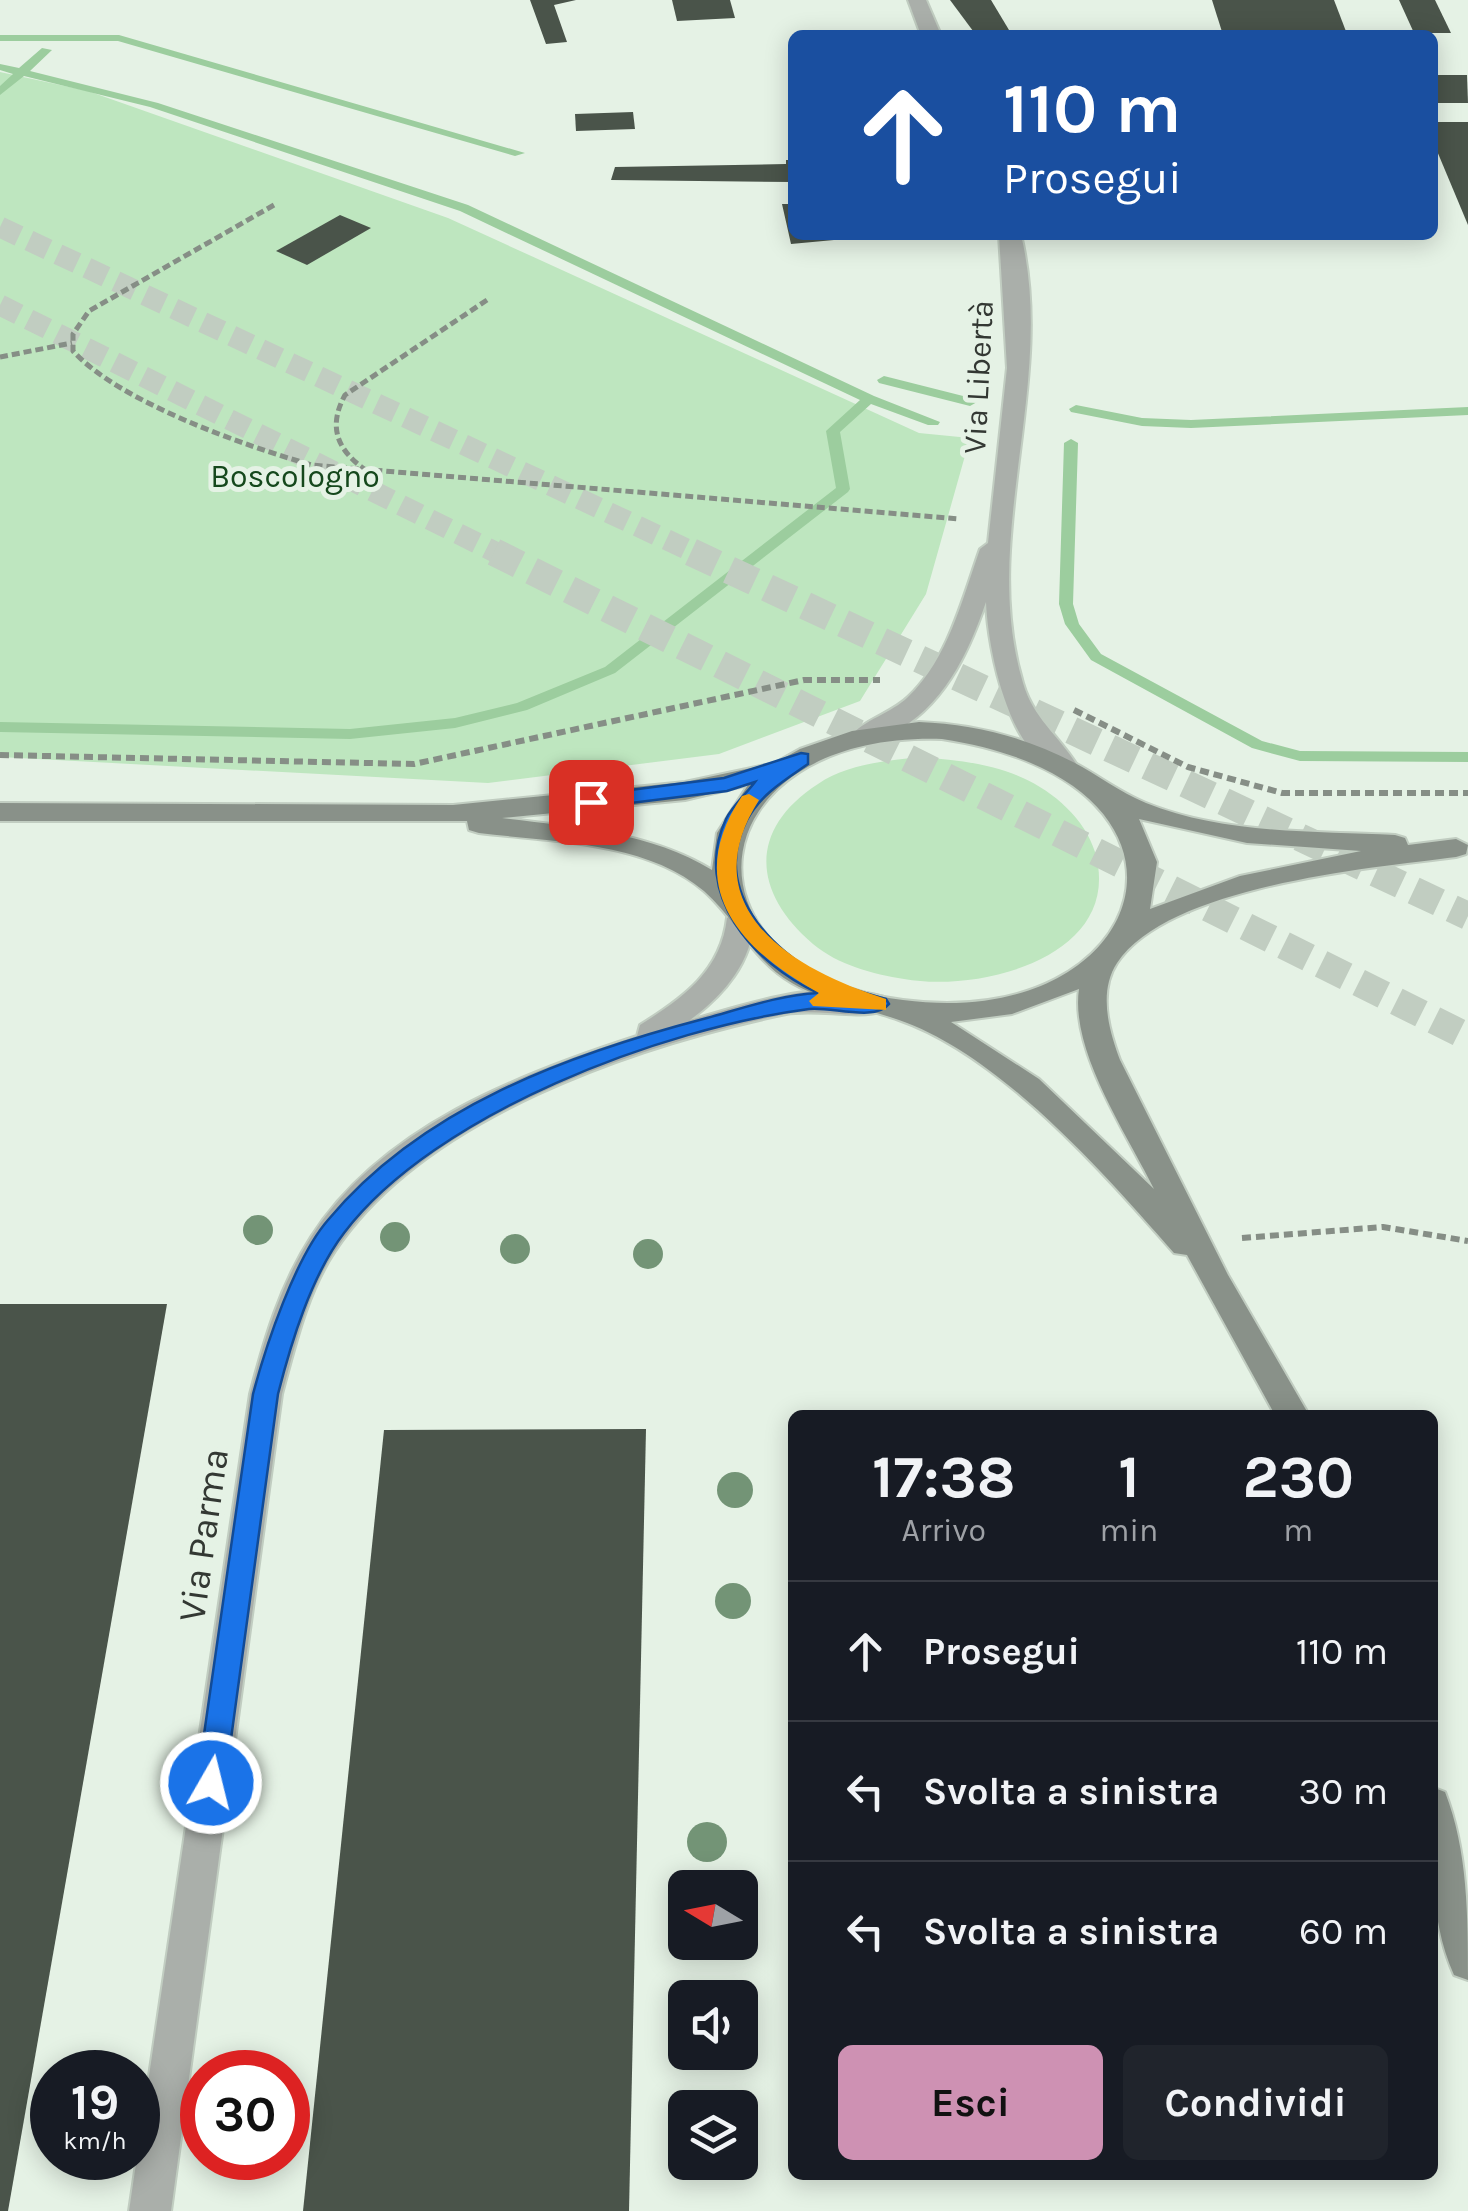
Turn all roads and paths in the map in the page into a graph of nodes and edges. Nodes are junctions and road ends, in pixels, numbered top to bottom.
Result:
1 (918, 0) edge
2 (929, 30) edge
3 (274, 205) dead end
4 (1010, 240) edge
5 (487, 300) dead end
6 (72, 343) junction
7 (0, 357) edge
8 (373, 474) junction
9 (1001, 522) junction
10 (863, 737) junction
11 (801, 759) junction
12 (1064, 766) junction
13 (1095, 787) junction
14 (0, 812) edge
15 (412, 816) junction
16 (1462, 848) edge
17 (738, 913) junction
18 (1112, 951) junction
19 (878, 1004) junction
20 (626, 1047) junction
21 (1468, 1241) edge
22 (1197, 1245) junction
23 (1216, 1280) junction
24 (1289, 1410) edge
25 (1438, 1830) edge
26 (1468, 1962) edge
27 (150, 2211) edge

1 - 2 street
3 - 6 path
4 - 9 street, Via Libertà
5 - 8 path
6 - 7 path
6 - 8 path
8 - 9 path
9 - 10 street
9 - 12 street
10 - 11 street
10 - 12 street
11 - 15 street
11 - 17 street
12 - 13 street
13 - 16 street
13 - 18 street
14 - 15 street
15 - 17 street
16 - 18 street
17 - 19 street
17 - 20 street
18 - 19 street
18 - 22 street
19 - 20 street
19 - 23 street
20 - 27 street, Via Parma
21 - 22 path
22 - 23 street
23 - 24 street
25 - 26 street

